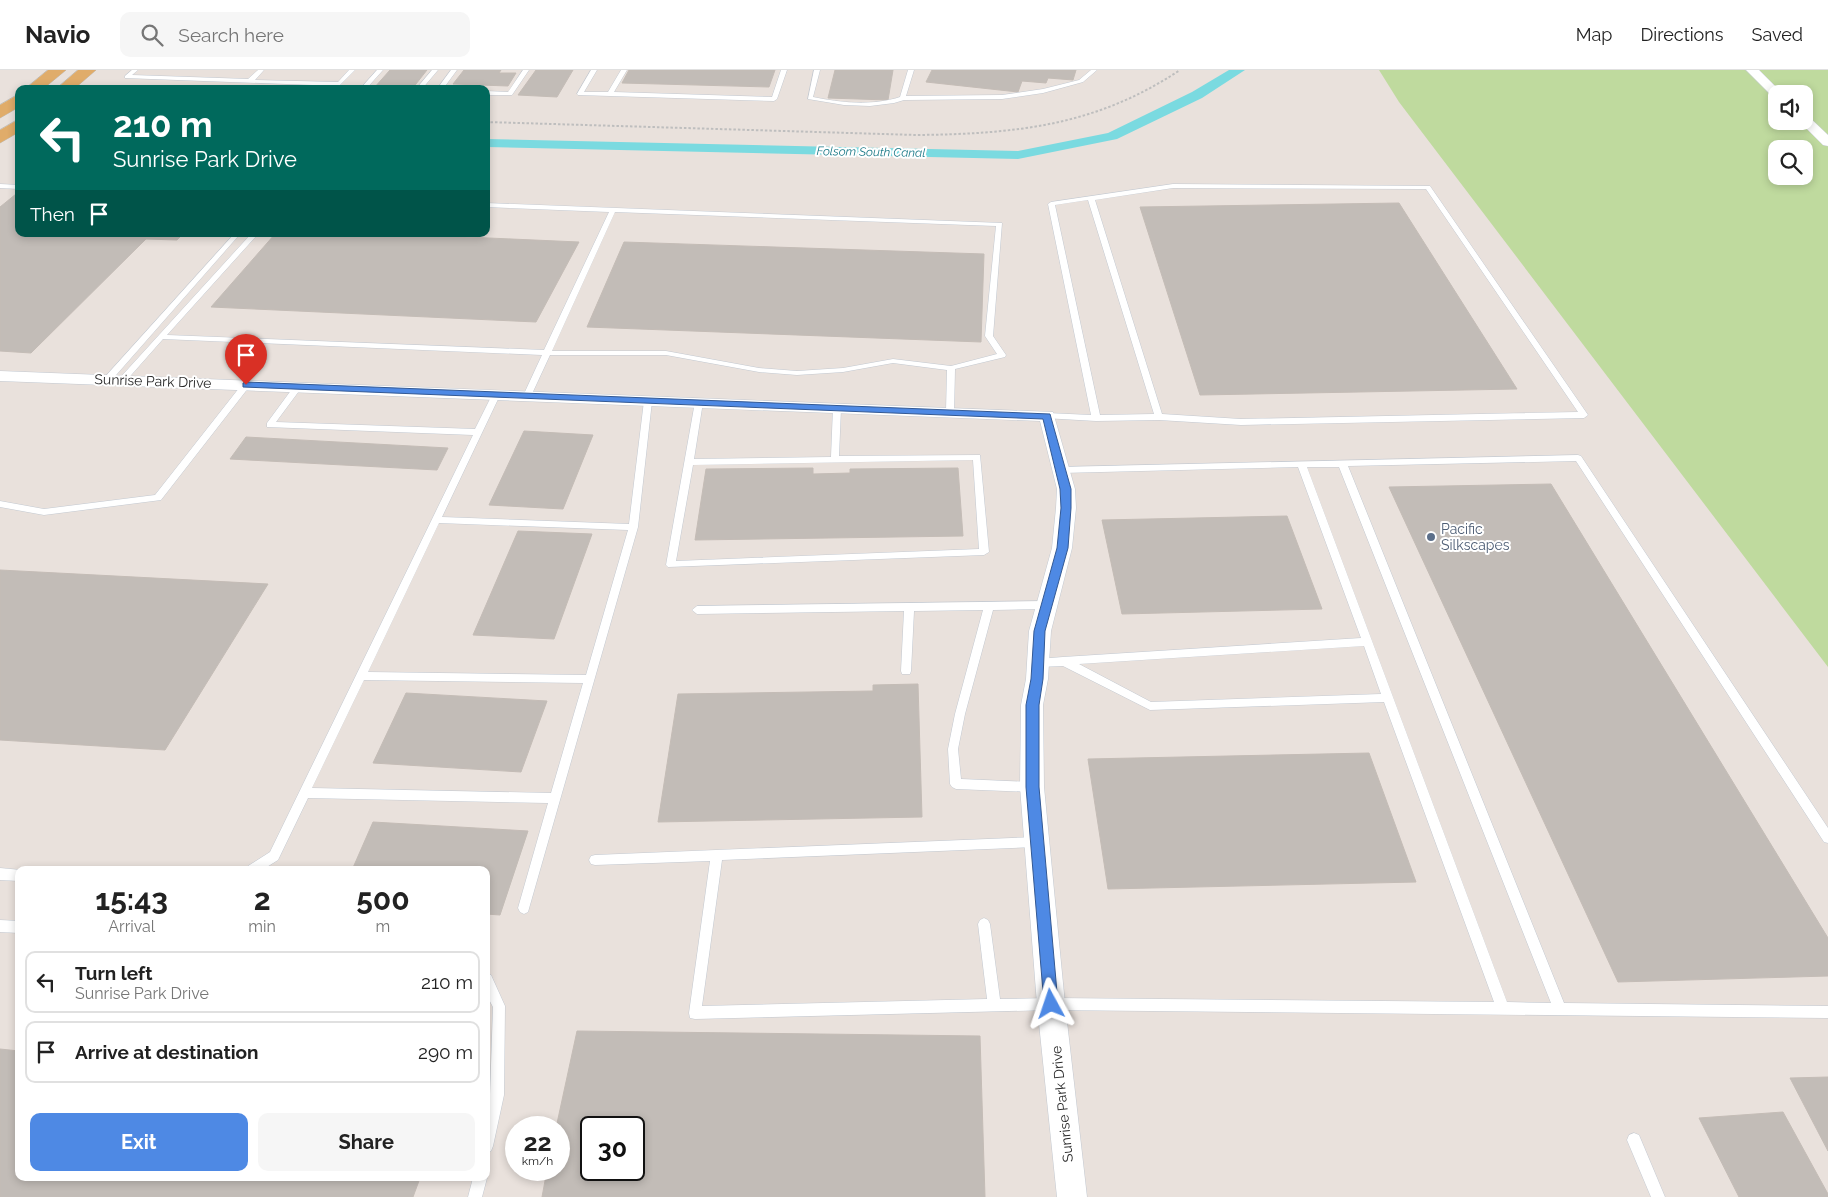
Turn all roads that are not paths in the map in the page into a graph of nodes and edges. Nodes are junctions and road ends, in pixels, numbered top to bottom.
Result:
1 (58, 70) edge
2 (88, 70) edge
3 (135, 70) edge
4 (261, 70) edge
5 (352, 70) edge
6 (380, 70) edge
7 (435, 70) edge
8 (454, 70) edge
9 (526, 70) edge
10 (594, 70) edge
11 (624, 70) edge
12 (784, 70) edge
13 (817, 70) edge
14 (911, 70) edge
15 (1094, 70) edge
16 (1752, 70) edge
17 (230, 75) dead end
18 (224, 80) junction
19 (250, 81) junction
20 (38, 85) edge
21 (69, 85) edge
22 (367, 85) edge
23 (423, 85) edge
24 (443, 85) edge
25 (1768, 85) edge
26 (490, 94) edge
27 (610, 94) junction
28 (903, 98) junction
29 (15, 102) edge
30 (0, 113) edge
31 (15, 127) edge
32 (1813, 128) edge
33 (0, 138) edge
34 (1828, 142) edge
35 (0, 186) edge
36 (15, 187) edge
37 (1091, 198) junction
38 (490, 205) edge
39 (613, 210) junction
40 (234, 237) edge
41 (252, 237) edge
42 (161, 337) junction
43 (547, 353) junction
44 (951, 368) junction
45 (0, 376) edge
46 (115, 380) junction
47 (246, 385) junction
48 (298, 387) junction
49 (496, 395) junction
50 (527, 396) junction
51 (648, 400) junction
52 (699, 402) junction
53 (837, 408) junction
54 (950, 412) junction
55 (1047, 416) junction
56 (1159, 417) junction
57 (1096, 418) junction
58 (478, 432) junction
59 (835, 459) junction
60 (688, 462) junction
61 (1301, 464) junction
62 (1342, 464) junction
63 (1061, 470) junction
64 (0, 504) edge
65 (436, 520) junction
66 (633, 527) junction
67 (1046, 605) junction
68 (988, 606) junction
69 (909, 607) junction
70 (697, 610) dead end
71 (1367, 642) junction
72 (1063, 661) junction
73 (1038, 663) junction
74 (906, 671) dead end
75 (360, 676) junction
76 (589, 679) junction
77 (1388, 698) junction
78 (1032, 787) junction
79 (304, 793) junction
80 (556, 798) junction
81 (1828, 838) edge
82 (1036, 842) junction
83 (717, 856) junction
84 (595, 860) dead end
85 (258, 866) edge
86 (0, 874) edge
87 (15, 875) edge
88 (524, 908) dead end
89 (984, 924) dead end
90 (0, 926) edge
91 (15, 926) edge
92 (490, 988) edge
93 (1051, 1004) junction
94 (994, 1006) junction
95 (1504, 1008) junction
96 (1560, 1009) junction
97 (1828, 1012) edge
98 (490, 1127) edge
99 (1634, 1140) dead end
100 (479, 1181) edge
101 (476, 1197) edge
102 (1072, 1197) edge
103 (1658, 1197) edge

1 - 20 main road
2 - 21 main road
3 - 18 lane
4 - 19 lane
5 - 19 lane
6 - 22 lane
7 - 23 lane
8 - 24 lane
9 - 26 lane
10 - 27 lane
11 - 27 lane
12 - 27 lane
13 - 28 lane
14 - 28 lane
15 - 28 lane
16 - 25 street
17 - 18 lane
18 - 19 lane
29 - 30 main road
31 - 33 main road
32 - 34 street
35 - 36 lane
37 - 56 lane
37 - 56 lane
37 - 57 lane
38 - 39 lane
39 - 43 lane
39 - 44 lane
40 - 46 lane
41 - 42 lane
42 - 43 lane
42 - 46 lane
43 - 44 lane
43 - 50 lane
44 - 54 lane
45 - 46 street, Sunrise Park Drive
46 - 47 street, Sunrise Park Drive
47 - 48 street, Sunrise Park Drive
47 - 64 lane
48 - 49 street, Sunrise Park Drive
48 - 58 lane
49 - 50 street, Sunrise Park Drive
49 - 58 lane
50 - 51 street, Sunrise Park Drive
51 - 52 street, Sunrise Park Drive
51 - 66 lane
52 - 53 street, Sunrise Park Drive
52 - 60 lane
53 - 54 street, Sunrise Park Drive
53 - 59 lane
54 - 55 street, Sunrise Park Drive
55 - 57 lane
55 - 63 street, Sunrise Park Drive
56 - 57 lane
58 - 65 lane
59 - 60 lane
59 - 60 lane
61 - 62 lane
61 - 63 lane
61 - 71 lane
62 - 81 lane
62 - 96 lane
63 - 67 street, Sunrise Park Drive
65 - 66 lane
65 - 75 lane
66 - 76 lane
67 - 68 lane
67 - 73 street, Sunrise Park Drive
68 - 69 lane
68 - 78 lane
69 - 70 lane
69 - 74 lane
71 - 72 lane
71 - 77 lane
72 - 73 lane
72 - 77 lane
73 - 78 street, Sunrise Park Drive
75 - 76 lane
75 - 79 lane
76 - 80 lane
77 - 95 lane
78 - 82 street, Sunrise Park Drive
79 - 80 lane
79 - 85 lane
80 - 88 lane
82 - 83 lane
82 - 93 street, Sunrise Park Drive
83 - 84 lane
83 - 94 lane
86 - 87 lane
89 - 94 lane
90 - 91 lane
92 - 98 lane
93 - 94 lane
93 - 95 lane
93 - 102 street, Sunrise Park Drive
95 - 96 lane
96 - 97 lane
99 - 103 lane
100 - 101 lane

